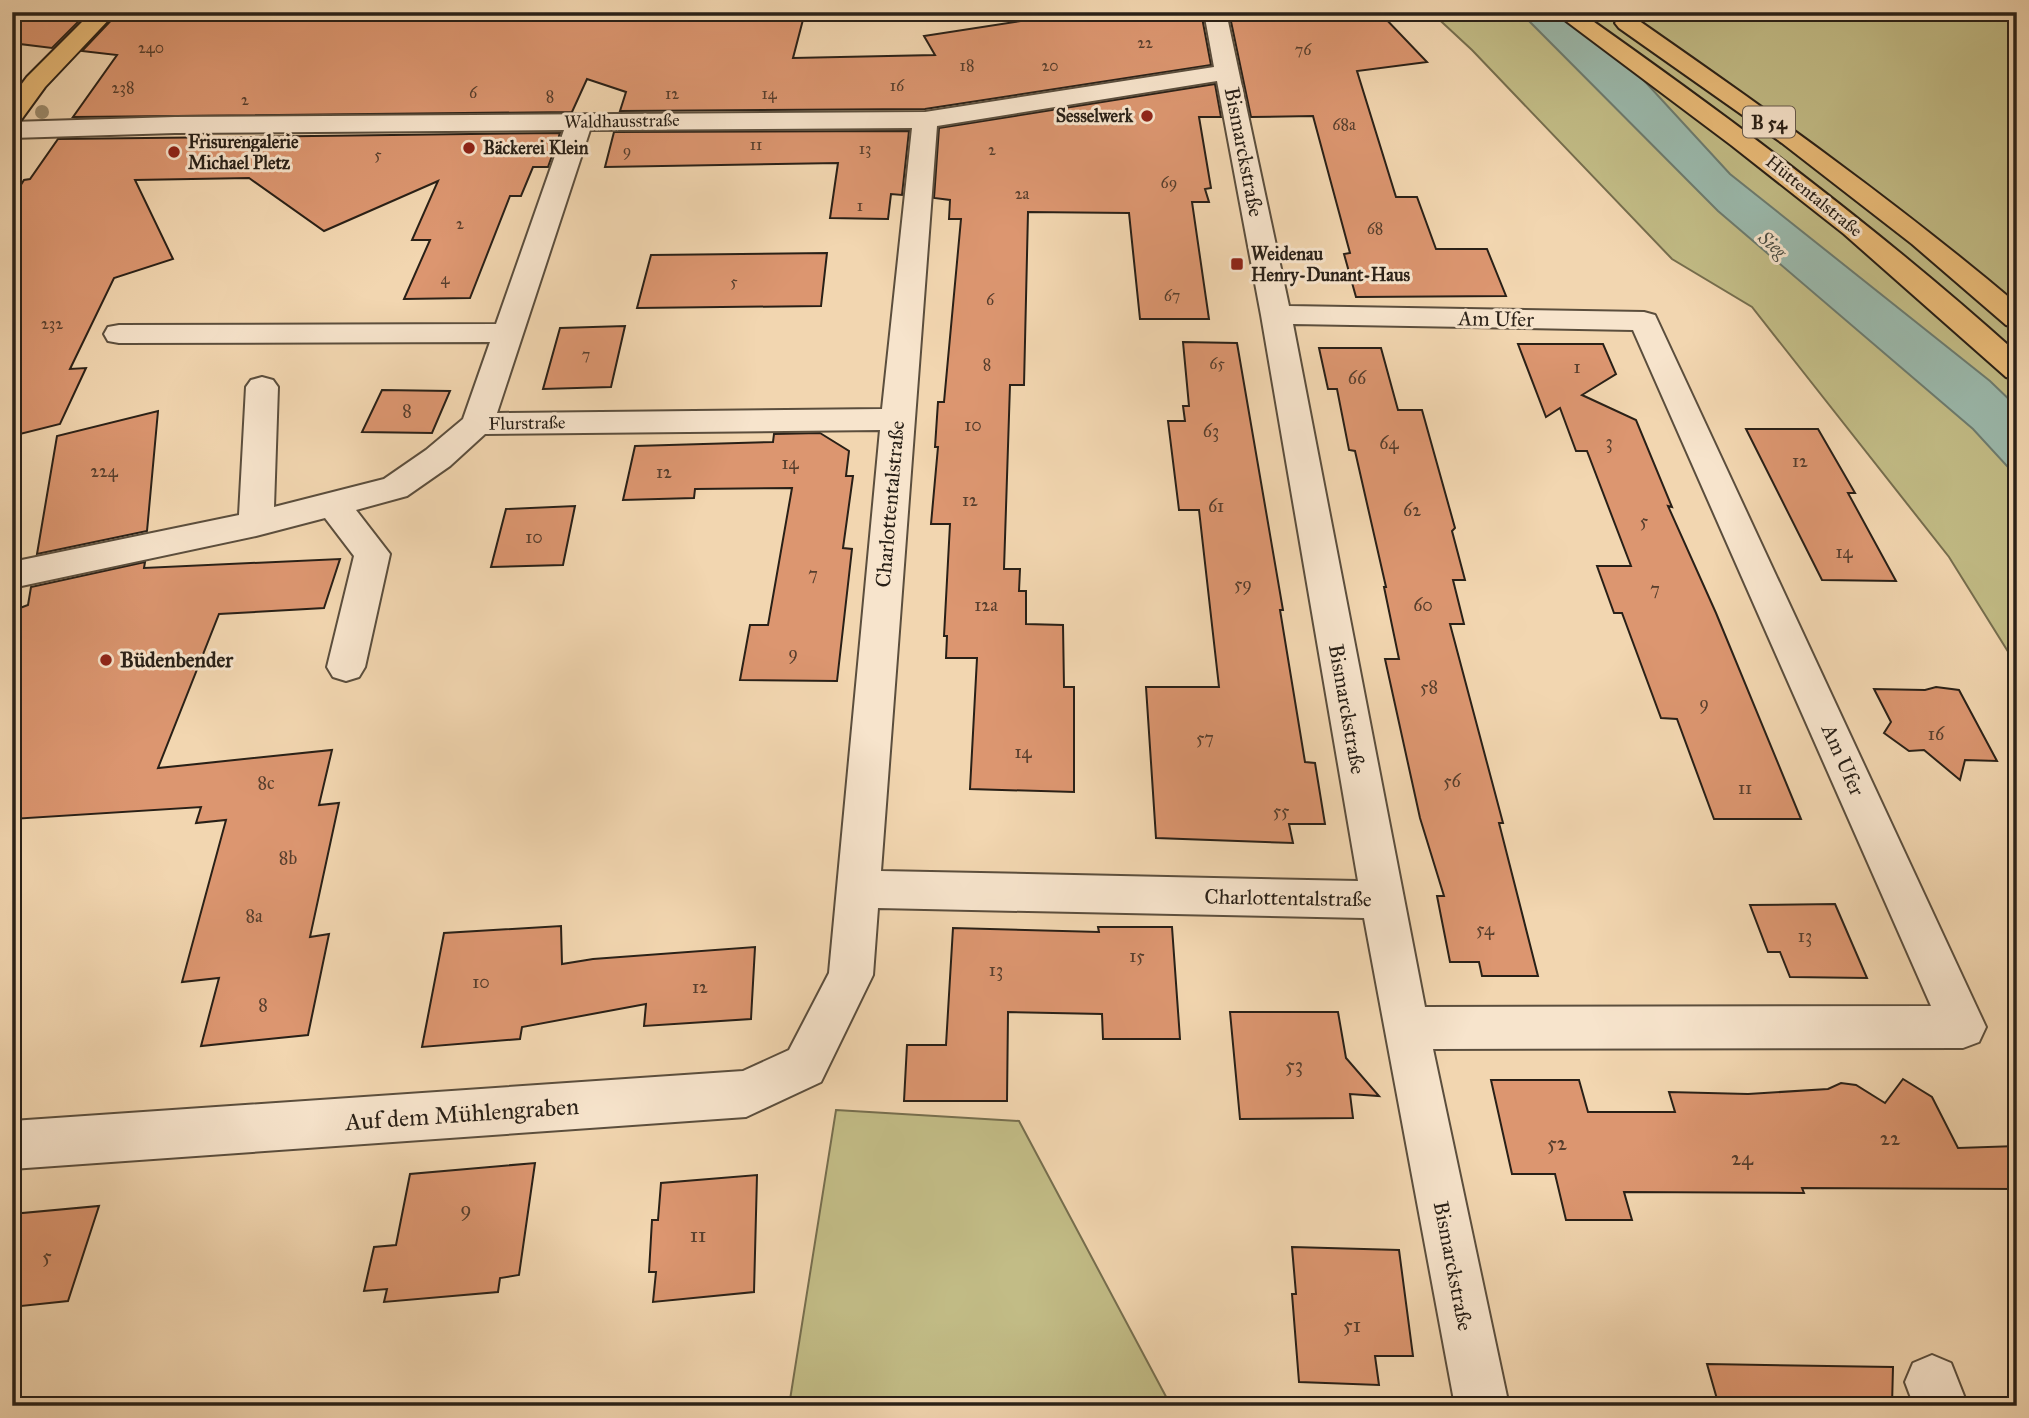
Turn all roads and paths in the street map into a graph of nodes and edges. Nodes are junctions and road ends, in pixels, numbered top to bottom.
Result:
1 (105, 12) edge
2 (1214, 12) edge
3 (1565, 12) edge
4 (1611, 12) edge
5 (1228, 72) junction
6 (12, 115) edge
7 (925, 120) junction
8 (580, 121) junction
9 (12, 130) edge
10 (1276, 315) junction
11 (2017, 318) edge
12 (506, 333) junction
13 (119, 334) dead end
14 (2017, 370) edge
15 (262, 387) dead end
16 (897, 419) junction
17 (477, 424) junction
18 (334, 504) junction
19 (256, 524) junction
20 (12, 575) edge
21 (345, 667) dead end
22 (857, 889) junction
23 (1382, 901) junction
24 (850, 975) joint
25 (1406, 1028) junction
26 (12, 1145) edge
27 (1482, 1406) edge

1 - 6 main road
2 - 5 street, Bismarckstraße
3 - 14 main road, Hüttentalstraße / B 54
4 - 11 main road, Hüttentalstraße / B 54
5 - 7 street, Waldhausstraße
5 - 10 street, Bismarckstraße
7 - 8 street, Waldhausstraße
7 - 16 street, Charlottentalstraße
8 - 9 street, Waldhausstraße
8 - 12 street, Flurstraße
10 - 23 street, Bismarckstraße
10 - 25 street, Am Ufer
12 - 13 street
12 - 17 street, Flurstraße
15 - 19 street
16 - 17 street, Flurstraße
16 - 22 street, Charlottentalstraße
17 - 18 street
18 - 19 street
18 - 21 street
19 - 20 street
22 - 23 street, Charlottentalstraße
22 - 24 street, Charlottentalstraße
23 - 25 street, Bismarckstraße
24 - 26 street, Auf dem Mühlengraben
25 - 27 street, Bismarckstraße

